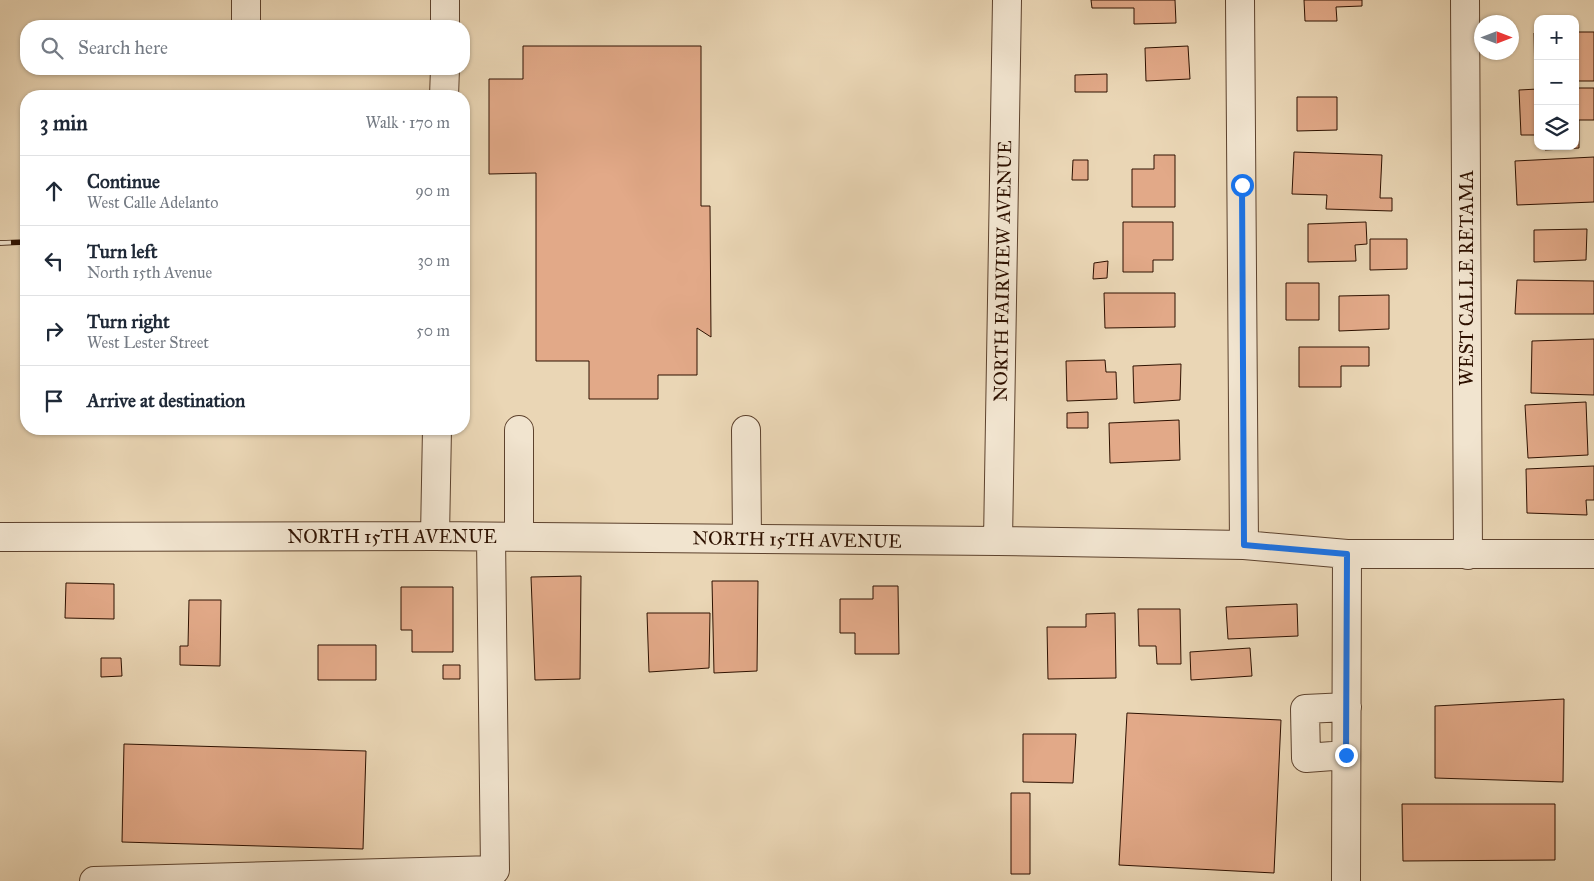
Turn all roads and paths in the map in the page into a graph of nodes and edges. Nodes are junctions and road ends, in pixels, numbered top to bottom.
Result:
1 (246, 0) edge
2 (445, 0) edge
3 (1007, 0) edge
4 (1240, 0) edge
5 (1465, 0) edge
6 (246, 20) edge
7 (445, 20) edge
8 (444, 75) edge
9 (444, 90) edge
10 (520, 430) dead end
11 (746, 430) dead end
12 (437, 435) edge
13 (434, 536) junction
14 (491, 536) junction
15 (518, 536) junction
16 (0, 537) edge
17 (747, 539) junction
18 (998, 541) junction
19 (1244, 545) junction
20 (1347, 554) junction
21 (1594, 554) edge
22 (1468, 556) junction
23 (1347, 707) junction
24 (1346, 755) junction
25 (94, 881) edge
26 (1346, 881) edge

1 - 6 street
2 - 7 street
3 - 18 street, NORTH FAIRVIEW AVENUE
4 - 19 street
5 - 22 street, WEST CALLE RETAMA
8 - 9 street
10 - 15 street
11 - 17 street
12 - 13 street
13 - 14 street, NORTH 15TH AVENUE
13 - 16 street, NORTH 15TH AVENUE
14 - 15 street, NORTH 15TH AVENUE
14 - 25 street
15 - 17 street, NORTH 15TH AVENUE
17 - 18 street, NORTH 15TH AVENUE
18 - 19 street, NORTH 15TH AVENUE
19 - 20 street, NORTH 15TH AVENUE
20 - 22 street, NORTH 15TH AVENUE
20 - 23 street
21 - 22 street, NORTH 15TH AVENUE
23 - 24 street
23 - 24 street
24 - 26 street

